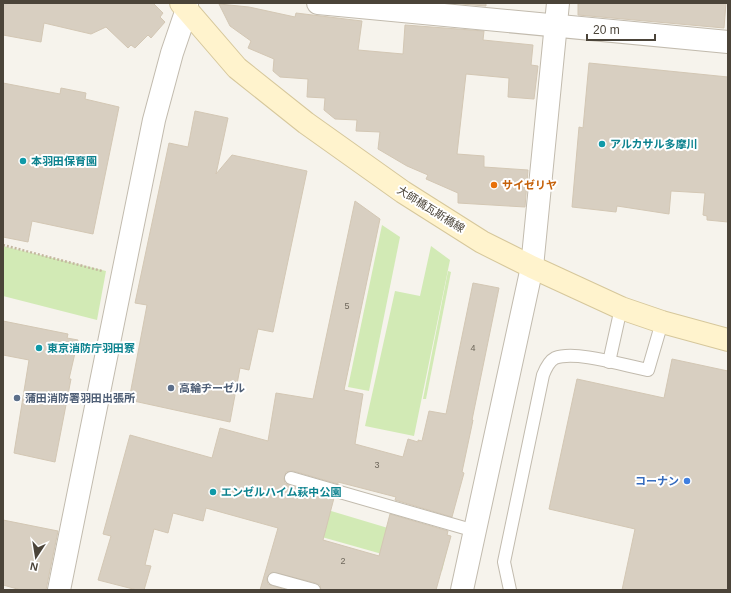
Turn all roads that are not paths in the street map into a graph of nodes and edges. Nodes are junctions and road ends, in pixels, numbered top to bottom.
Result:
1 (318, 3) edge
2 (558, 3) edge
3 (185, 5) edge
4 (394, 7) edge
5 (556, 25) junction
6 (728, 42) edge
7 (532, 267) junction
8 (621, 308) junction
9 (662, 322) junction
10 (728, 340) edge
11 (608, 362) junction
12 (291, 478) dead end
13 (475, 531) junction
14 (274, 579) dead end
15 (59, 590) edge
16 (314, 590) edge
17 (462, 590) edge
18 (510, 590) edge

1 - 4 street
2 - 5 street
3 - 7 street, 大師橋瓦斯橋線
3 - 15 street
4 - 5 street
5 - 6 street
5 - 7 street
7 - 8 street, 大師橋瓦斯橋線
7 - 13 street
8 - 9 street, 大師橋瓦斯橋線
8 - 11 lane
9 - 10 street, 大師橋瓦斯橋線
9 - 11 lane
11 - 18 lane
12 - 13 lane
13 - 17 street
14 - 16 lane

